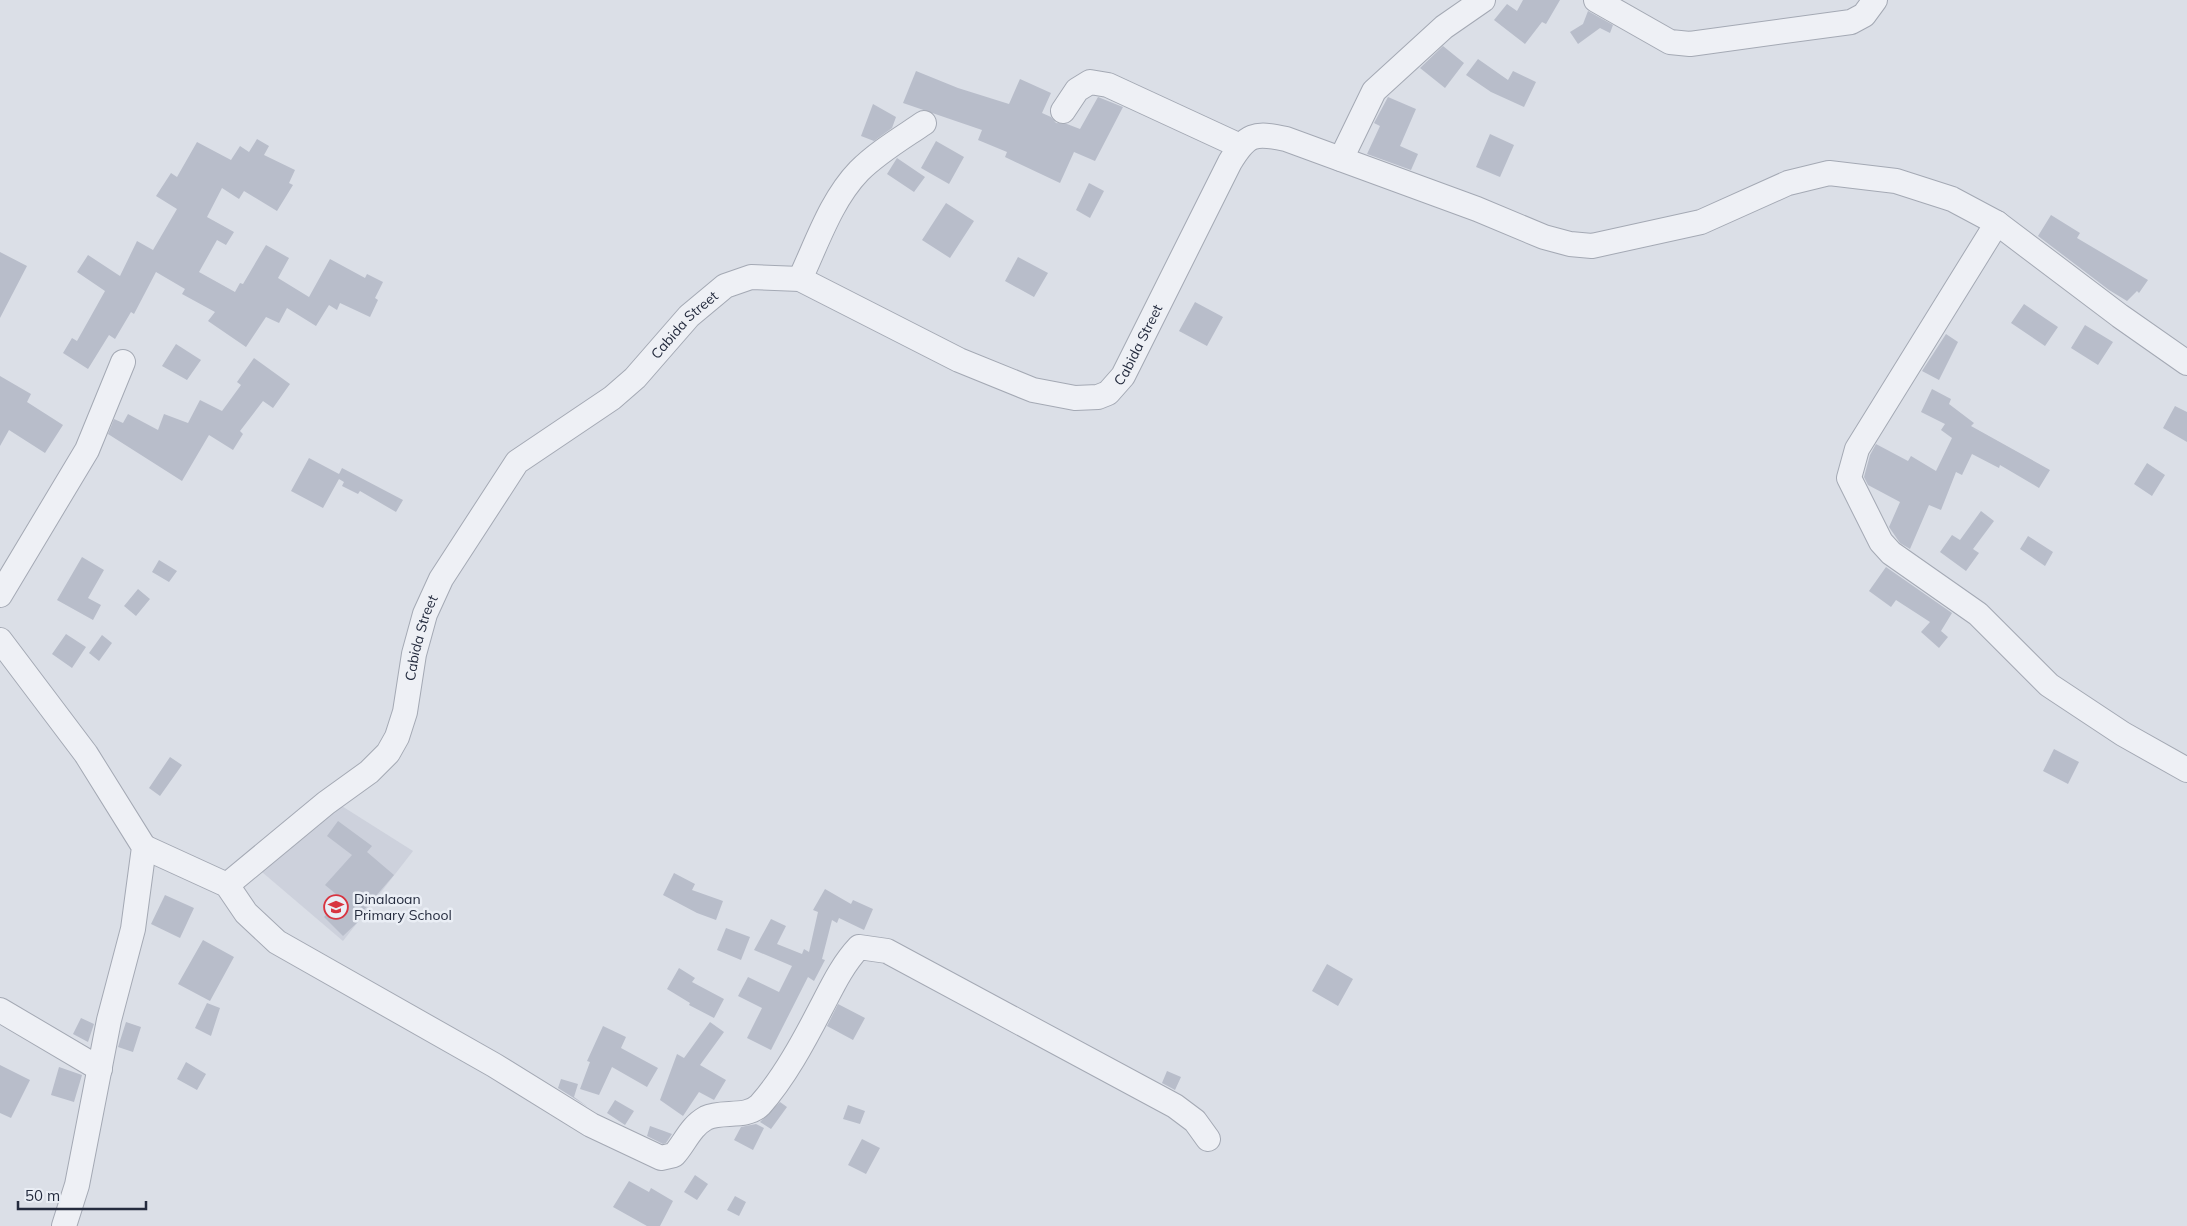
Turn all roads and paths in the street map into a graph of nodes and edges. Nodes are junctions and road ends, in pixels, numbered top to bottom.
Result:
1 (1483, 0) edge
2 (1596, 0) edge
3 (1875, 0) edge
4 (1062, 111) dead end
5 (924, 123) dead end
6 (1240, 146) junction
7 (1341, 159) junction
8 (1997, 223) junction
9 (800, 279) junction
10 (123, 362) dead end
11 (2187, 363) edge
12 (0, 595) edge
13 (0, 640) edge
14 (2187, 770) edge
15 (144, 847) junction
16 (226, 884) junction
17 (0, 1010) edge
18 (100, 1069) junction
19 (1208, 1139) dead end
20 (64, 1226) edge

1 - 7 street
2 - 3 street
4 - 6 street
5 - 9 street
6 - 7 street
6 - 9 street, Cabida Street
7 - 8 street
8 - 11 street
8 - 14 street
9 - 16 street, Cabida Street
10 - 12 street
13 - 15 street
15 - 16 street
15 - 18 street
16 - 19 street
17 - 18 street
18 - 20 street

